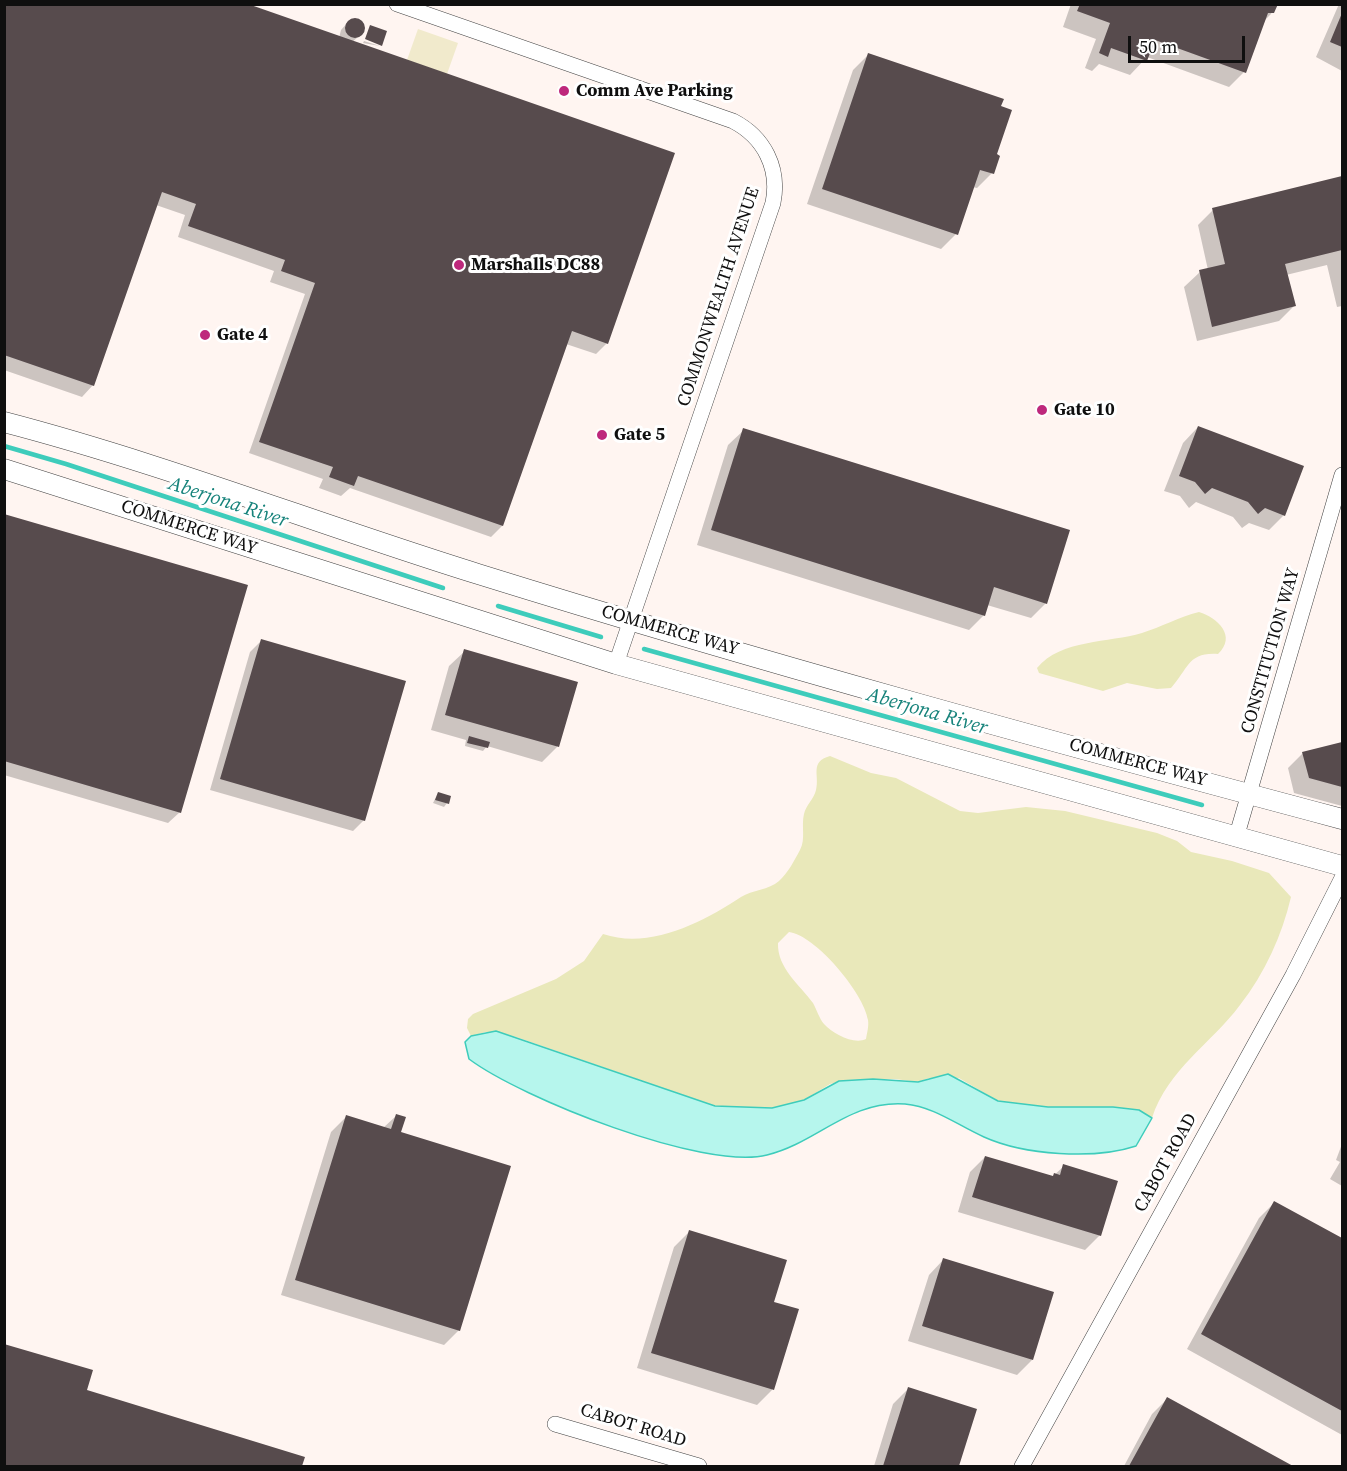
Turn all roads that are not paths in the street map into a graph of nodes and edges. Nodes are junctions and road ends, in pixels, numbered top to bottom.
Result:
1 (397, 4) edge
2 (4, 422) edge
3 (4, 470) edge
4 (1342, 475) edge
5 (630, 619) junction
6 (616, 664) junction
7 (1249, 794) junction
8 (1342, 819) edge
9 (1236, 838) junction
10 (1342, 866) edge
11 (1342, 878) edge
12 (555, 1424) dead end
13 (699, 1467) edge
14 (1022, 1467) edge

1 - 5 street, COMMONWEALTH AVENUE
2 - 5 street, COMMERCE WAY
3 - 6 street, COMMERCE WAY
4 - 7 street, CONSTITUTION WAY
5 - 6 street, COMMONWEALTH AVENUE
5 - 7 street, COMMERCE WAY
6 - 9 street, COMMERCE WAY
7 - 8 street, COMMERCE WAY
7 - 9 street, CONSTITUTION WAY
9 - 10 street, COMMERCE WAY
11 - 14 street, CABOT ROAD
12 - 13 street, CABOT ROAD

